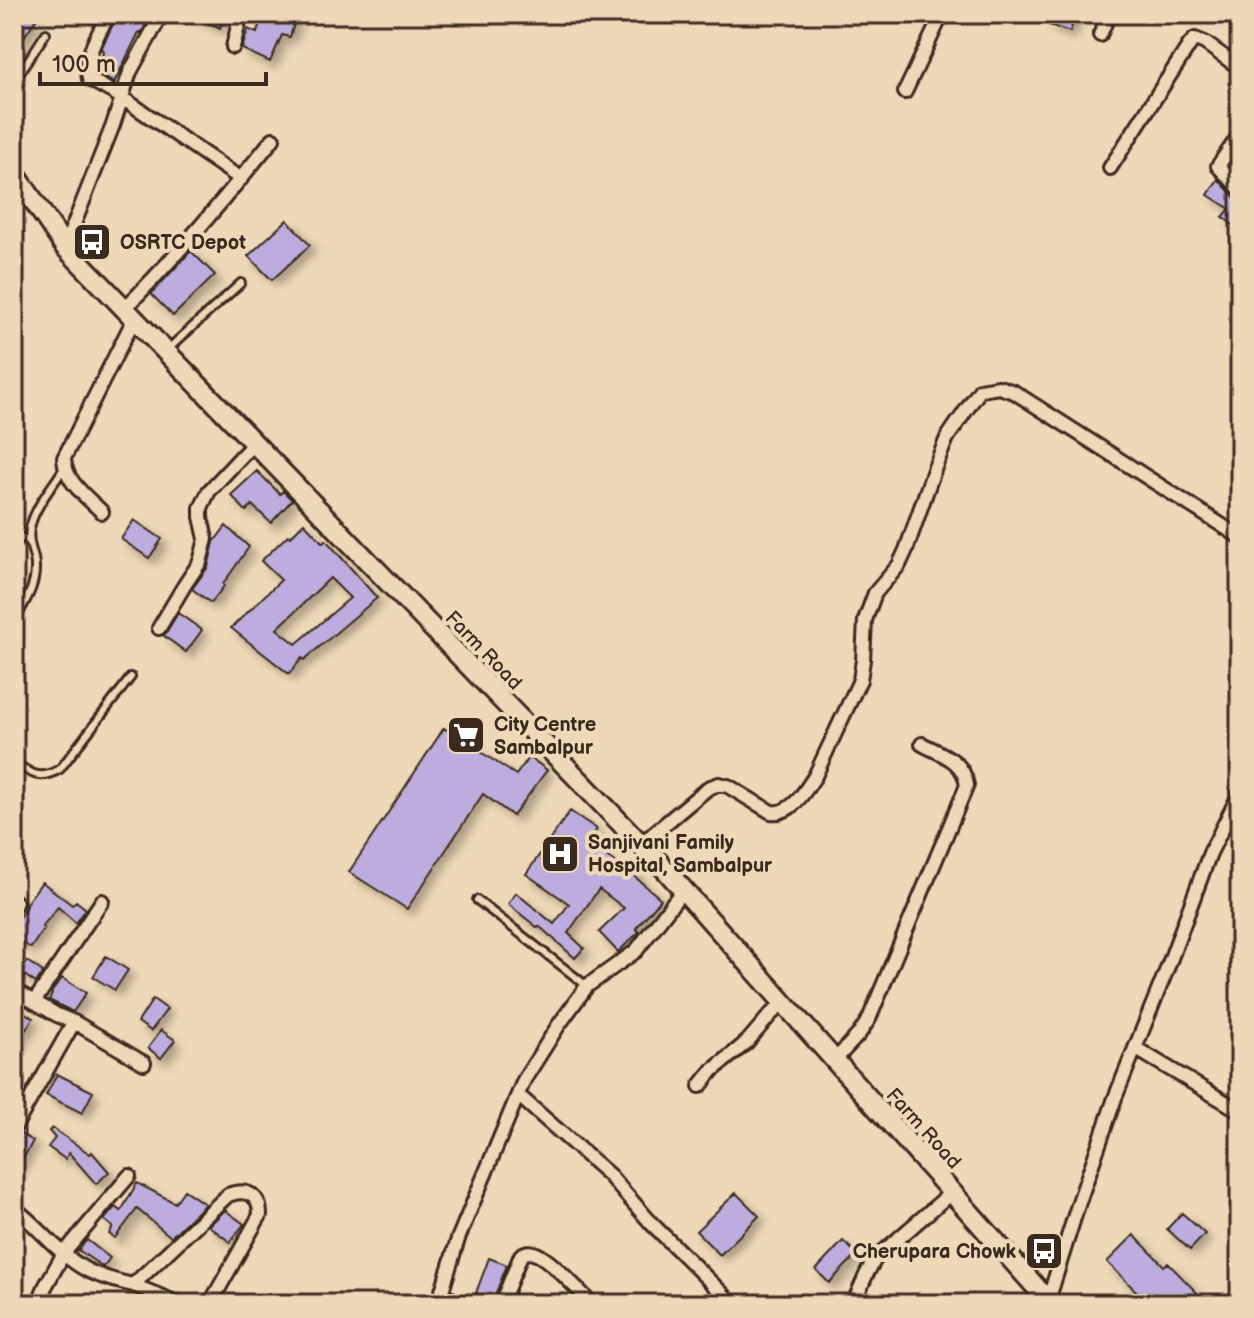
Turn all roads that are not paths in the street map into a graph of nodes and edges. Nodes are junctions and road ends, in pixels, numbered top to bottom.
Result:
1 (109, 14) edge
2 (162, 14) edge
3 (241, 14) edge
4 (942, 14) edge
5 (1109, 14) edge
6 (46, 33) dead end
7 (1100, 35) dead end
8 (233, 47) dead end
9 (1240, 68) edge
10 (14, 82) edge
11 (905, 92) dead end
12 (121, 97) junction
13 (1240, 134) edge
14 (273, 139) dead end
15 (1110, 168) dead end
16 (14, 172) edge
17 (241, 179) junction
18 (1240, 189) edge
19 (65, 247) junction
20 (241, 283) dead end
21 (129, 314) junction
22 (165, 352) junction
23 (254, 443) junction
24 (64, 468) junction
25 (102, 512) dead end
26 (14, 534) edge
27 (1240, 537) edge
28 (29, 541) junction
29 (14, 622) edge
30 (159, 628) dead end
31 (131, 677) dead end
32 (922, 744) dead end
33 (14, 762) edge
34 (1240, 793) edge
35 (641, 844) junction
36 (683, 890) junction
37 (477, 900) dead end
38 (102, 901) dead end
39 (587, 986) junction
40 (14, 990) edge
41 (34, 1002) junction
42 (784, 1003) junction
43 (74, 1022) junction
44 (1135, 1048) junction
45 (835, 1060) junction
46 (144, 1063) dead end
47 (700, 1086) dead end
48 (518, 1095) junction
49 (1240, 1111) edge
50 (14, 1128) edge
51 (129, 1176) dead end
52 (952, 1192) junction
53 (14, 1208) edge
54 (64, 1253) junction
55 (133, 1285) junction
56 (440, 1300) edge
57 (1049, 1303) edge
58 (38, 1304) edge
59 (180, 1304) edge
60 (210, 1304) edge
61 (463, 1304) edge
62 (501, 1304) edge
63 (592, 1304) edge
64 (733, 1304) edge
65 (853, 1304) edge

1 - 12 street
2 - 12 street
3 - 8 street
4 - 11 street
5 - 7 street
6 - 10 lane
9 - 15 street
12 - 17 street
12 - 19 street
13 - 18 street
14 - 17 street
16 - 19 main road, Farm Road
17 - 21 street
19 - 21 main road, Farm Road
20 - 22 lane
21 - 22 main road, Farm Road
21 - 24 street
22 - 23 main road, Farm Road
23 - 30 street
23 - 35 main road, Farm Road
24 - 25 street
24 - 28 lane
26 - 28 lane
27 - 35 street
28 - 29 lane
31 - 33 lane
32 - 45 street
34 - 44 street
35 - 36 main road, Farm Road
36 - 39 street
36 - 42 main road, Farm Road
37 - 39 lane
38 - 41 street
39 - 48 street
40 - 41 street
41 - 43 street
42 - 45 main road, Farm Road
42 - 47 street
43 - 46 street
43 - 50 street
44 - 49 street
44 - 57 street
45 - 52 main road, Farm Road
48 - 56 street
48 - 64 street
51 - 54 street
52 - 57 main road, Farm Road
52 - 65 street
53 - 54 street
54 - 55 street
54 - 58 street
55 - 59 street
55 - 60 street
56 - 61 street
62 - 63 street

